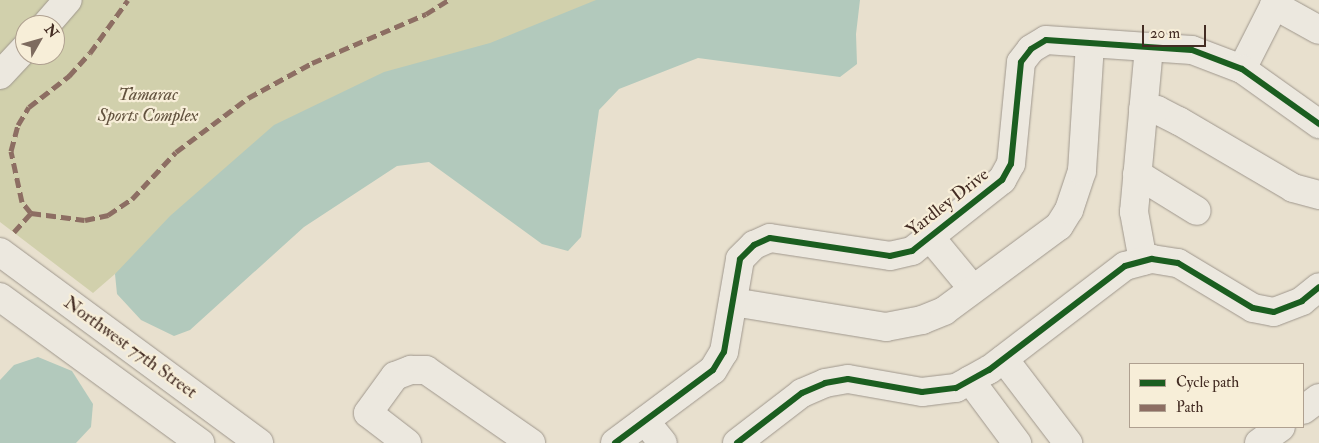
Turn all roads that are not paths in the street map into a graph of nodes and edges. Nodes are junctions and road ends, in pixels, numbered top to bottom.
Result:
1 (68, 0) edge
2 (1276, 3) edge
3 (55, 15) edge
4 (1319, 30) edge
5 (1090, 43) junction
6 (1149, 47) junction
7 (15, 59) edge
8 (1242, 70) junction
9 (0, 76) edge
10 (1143, 110) junction
11 (1319, 124) edge
12 (1138, 174) junction
13 (1319, 195) edge
14 (1197, 211) dead end
15 (930, 237) junction
16 (0, 252) edge
17 (1143, 261) junction
18 (1319, 287) edge
19 (972, 290) junction
20 (0, 297) edge
21 (733, 302) junction
22 (1004, 359) junction
23 (970, 380) junction
24 (1319, 398) edge
25 (1304, 409) edge
26 (645, 421) junction
27 (1280, 428) edge
28 (1060, 433) edge
29 (200, 443) edge
30 (260, 443) edge
31 (407, 443) edge
32 (531, 443) edge
33 (615, 443) edge
34 (663, 443) edge
35 (737, 443) edge
36 (1019, 443) edge
37 (1259, 443) edge

1 - 3 street
2 - 4 street
2 - 8 street
5 - 6 street, Yardley Drive
5 - 15 street, Yardley Drive
5 - 19 street
6 - 8 street, Yardley Drive
6 - 10 street
7 - 9 street
8 - 11 street, Yardley Drive
10 - 12 street
10 - 13 street
12 - 14 street
12 - 17 street
15 - 19 street
15 - 21 street, Yardley Drive
16 - 30 street, Northwest 77th Street
17 - 18 street
17 - 22 street
19 - 21 street
20 - 29 street, Northwest 77th Street
21 - 26 street, Yardley Drive
22 - 23 street
22 - 28 street
23 - 35 street
23 - 36 street
24 - 25 street
26 - 33 street, Yardley Drive
26 - 34 street
27 - 37 street
28 - 36 street
31 - 32 street

